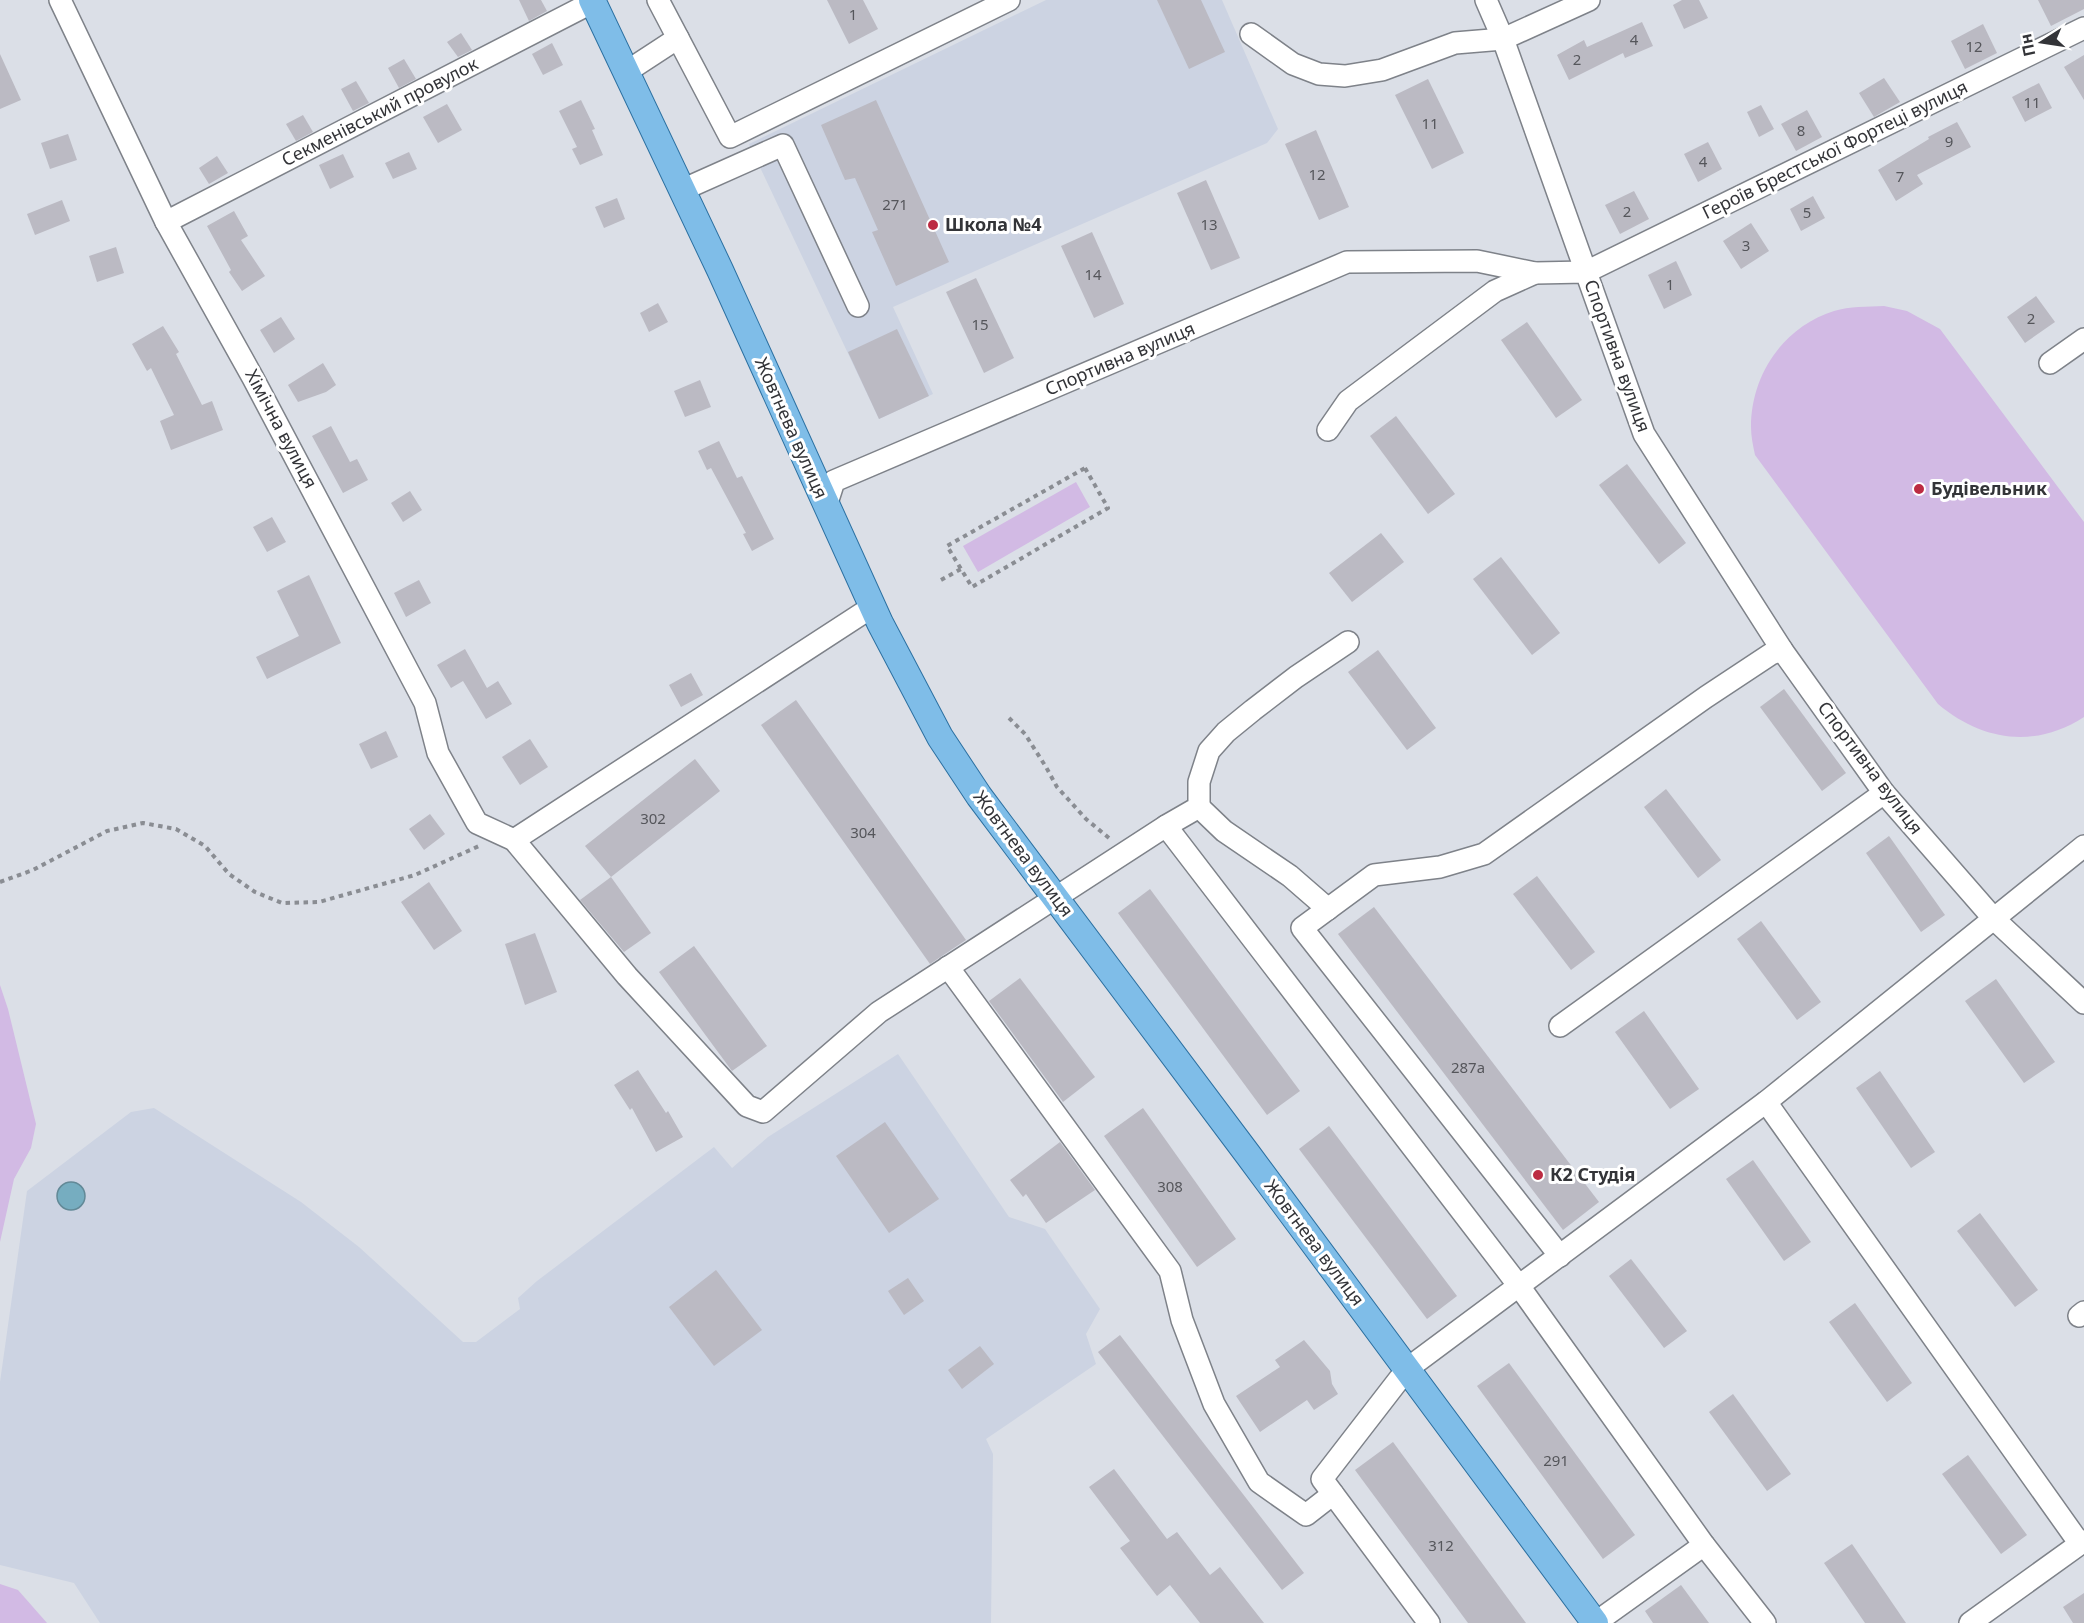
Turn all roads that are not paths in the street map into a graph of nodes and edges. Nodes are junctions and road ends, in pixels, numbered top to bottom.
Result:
1 (60, 0) edge
2 (658, 0) edge
3 (1009, 0) edge
4 (1486, 0) edge
5 (1589, 0) edge
6 (592, 1) edge
7 (2084, 28) edge
8 (1251, 34) dead end
9 (678, 38) junction
10 (1503, 39) junction
11 (626, 72) junction
12 (682, 190) junction
13 (166, 222) junction
14 (1586, 272) junction
15 (1535, 273) junction
16 (858, 306) dead end
17 (2084, 339) edge
18 (2050, 363) dead end
19 (1328, 430) dead end
20 (826, 506) junction
21 (872, 607) junction
22 (1348, 642) dead end
23 (1782, 650) junction
24 (1884, 793) junction
25 (1199, 807) junction
26 (1166, 826) junction
27 (508, 837) junction
28 (2084, 846) edge
29 (1055, 898) junction
30 (1329, 909) junction
31 (1994, 919) junction
32 (948, 967) junction
33 (2084, 1003) edge
34 (1560, 1026) dead end
35 (1766, 1102) junction
36 (1560, 1256) junction
37 (1519, 1286) junction
38 (1407, 1369) junction
39 (1334, 1494) junction
40 (2082, 1543) edge
41 (1704, 1545) junction
42 (1429, 1623) edge
43 (1594, 1623) edge
44 (1765, 1623) edge
45 (1970, 1623) edge

1 - 13 street, Хімічна вулиця
2 - 9 street
3 - 9 street
4 - 10 street
5 - 10 street
6 - 11 main road, Жовтнева вулиця
6 - 13 street, Секменівський провулок
7 - 14 street, Героїв Брестської Фортеці вулиця
8 - 10 street
9 - 11 street
10 - 14 street
11 - 12 main road, Жовтнева вулиця
12 - 16 street
12 - 20 main road, Жовтнева вулиця
13 - 27 street, Хімічна вулиця
14 - 15 street, Спортивна вулиця
14 - 23 street, Спортивна вулиця
15 - 19 street
15 - 20 street, Спортивна вулиця
17 - 18 street
20 - 21 main road, Жовтнева вулиця
21 - 27 street
21 - 29 main road, Жовтнева вулиця
22 - 25 street
23 - 24 street, Спортивна вулиця
23 - 30 street
24 - 31 street, Спортивна вулиця
24 - 34 street
25 - 26 street
25 - 30 street
26 - 29 street
26 - 37 street
27 - 32 street
28 - 31 street
29 - 32 street
29 - 38 main road, Жовтнева вулиця
30 - 36 street
31 - 33 street, Спортивна вулиця
31 - 35 street
32 - 39 street
35 - 36 street
35 - 40 street
36 - 37 street
37 - 38 street
37 - 41 street
38 - 39 street
38 - 43 main road, Жовтнева вулиця
39 - 42 street
40 - 45 street
41 - 43 street
41 - 44 street

